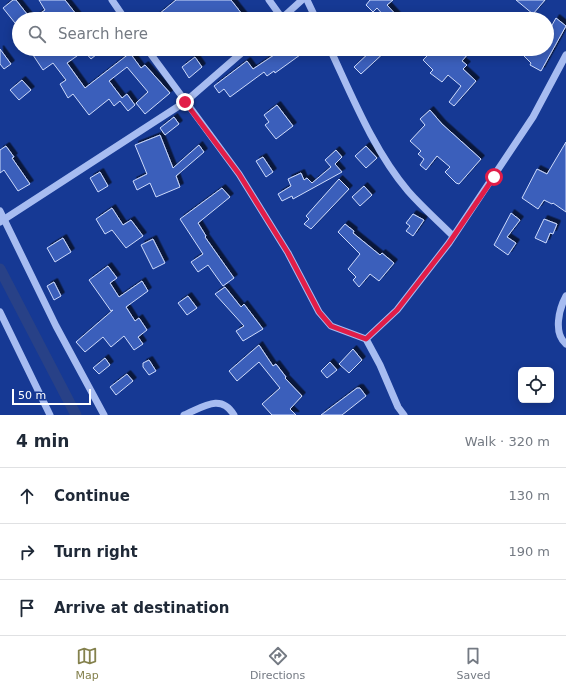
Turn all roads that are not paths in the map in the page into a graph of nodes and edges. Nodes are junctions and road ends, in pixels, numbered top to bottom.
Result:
1 (112, 0) edge
2 (269, 0) edge
3 (302, 0) edge
4 (307, 0) edge
5 (120, 12) edge
6 (277, 12) edge
7 (288, 12) edge
8 (313, 12) edge
9 (566, 55) edge
10 (152, 56) edge
11 (238, 56) edge
12 (333, 56) edge
13 (185, 102) junction
14 (0, 211) edge
15 (2, 221) edge
16 (453, 236) junction
17 (566, 296) edge
18 (0, 312) edge
19 (2, 324) edge
20 (366, 339) junction
21 (566, 344) edge
22 (50, 415) edge
23 (104, 415) edge
24 (184, 415) edge
25 (234, 415) edge
26 (404, 415) edge

1 - 5 street
2 - 6 street
3 - 7 street
4 - 8 street
9 - 16 street
10 - 13 street
11 - 13 street
12 - 16 street
13 - 15 street
13 - 20 street
14 - 15 street
15 - 23 street
16 - 20 street
17 - 21 street
18 - 19 street
19 - 22 street
20 - 26 street
24 - 25 street

